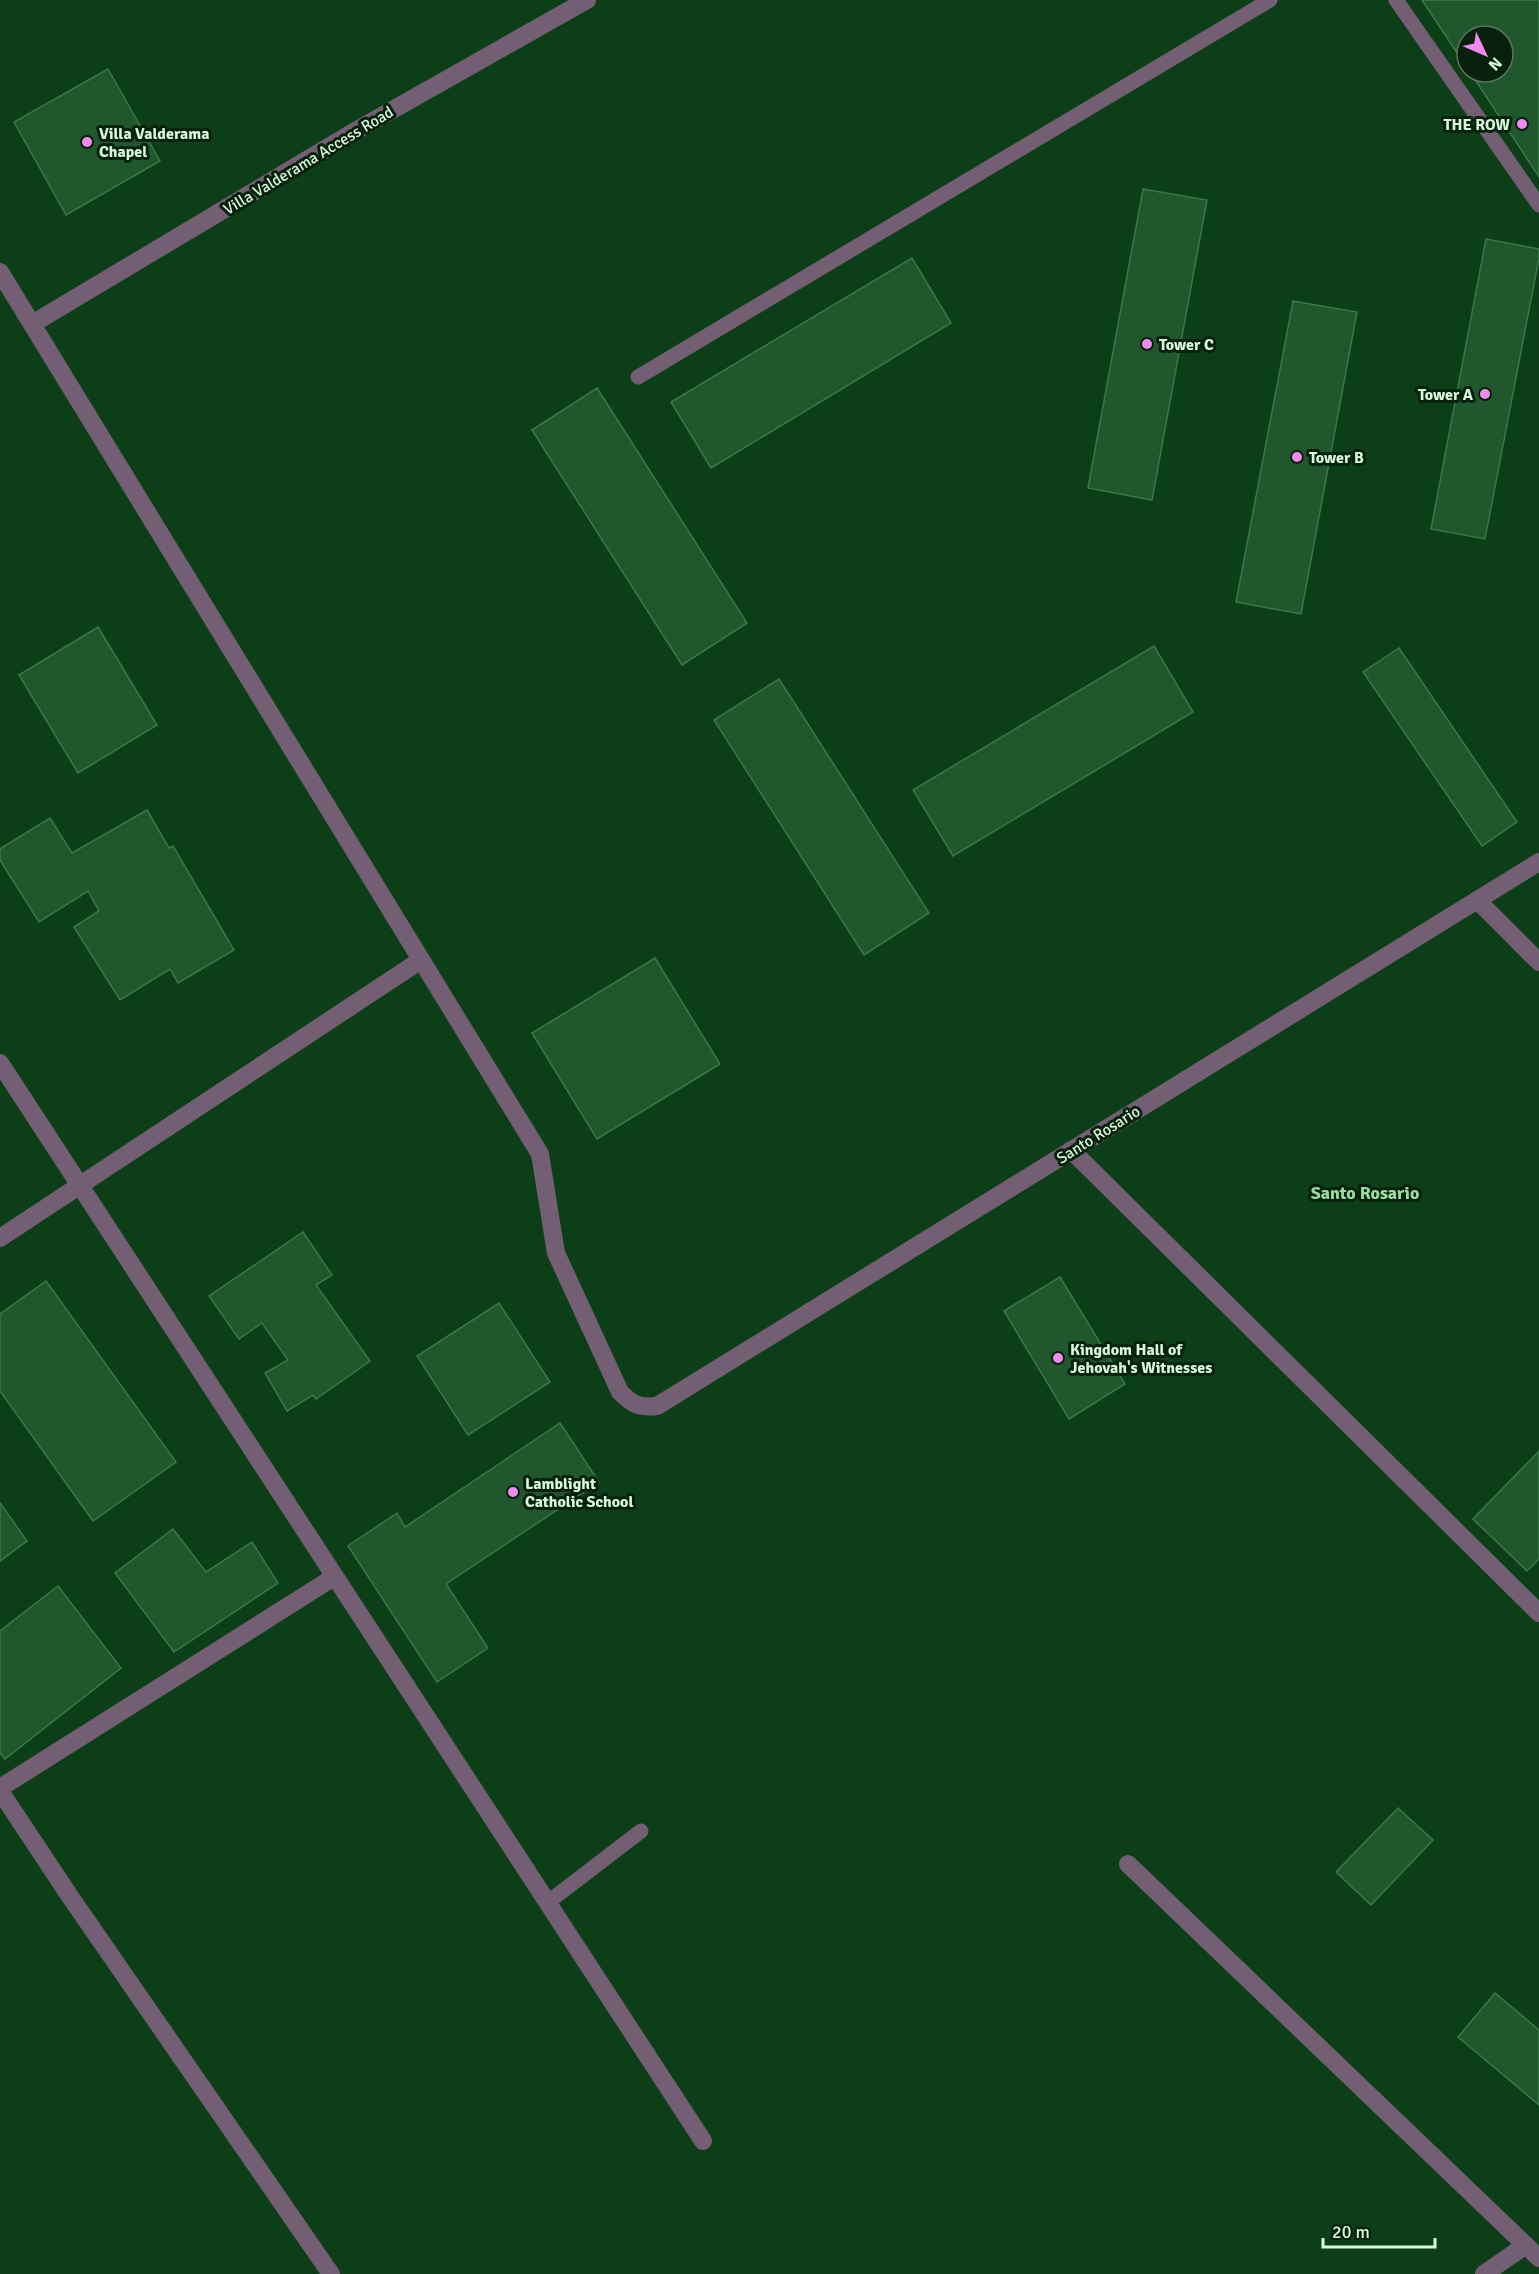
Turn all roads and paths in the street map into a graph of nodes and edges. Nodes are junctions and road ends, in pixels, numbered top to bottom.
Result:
1 (587, 0) edge
2 (1270, 0) edge
3 (1396, 0) edge
4 (1539, 205) edge
5 (0, 272) edge
6 (32, 324) junction
7 (638, 377) dead end
8 (1539, 862) edge
9 (1477, 900) junction
10 (421, 960) junction
11 (1539, 962) edge
12 (0, 1063) edge
13 (1071, 1150) junction
14 (79, 1186) junction
15 (0, 1238) edge
16 (334, 1577) junction
17 (1539, 1613) edge
18 (0, 1790) edge
19 (641, 1831) dead end
20 (1128, 1863) dead end
21 (547, 1903) junction
22 (703, 2141) dead end
23 (1526, 2245) junction
24 (1539, 2258) edge
25 (331, 2274) edge
26 (1484, 2274) edge

1 - 6 street, Villa Valderama Access Road
2 - 7 lane
3 - 4 lane
5 - 6 street
6 - 10 street
8 - 9 street, Santo Rosario
9 - 11 street
9 - 13 street, Santo Rosario
10 - 13 street, Santo Rosario
10 - 14 street
12 - 14 street
13 - 17 street
14 - 15 street
14 - 16 street
16 - 18 street
16 - 21 street
18 - 25 street
19 - 21 lane
20 - 23 street
21 - 22 street
23 - 24 street
23 - 26 street

